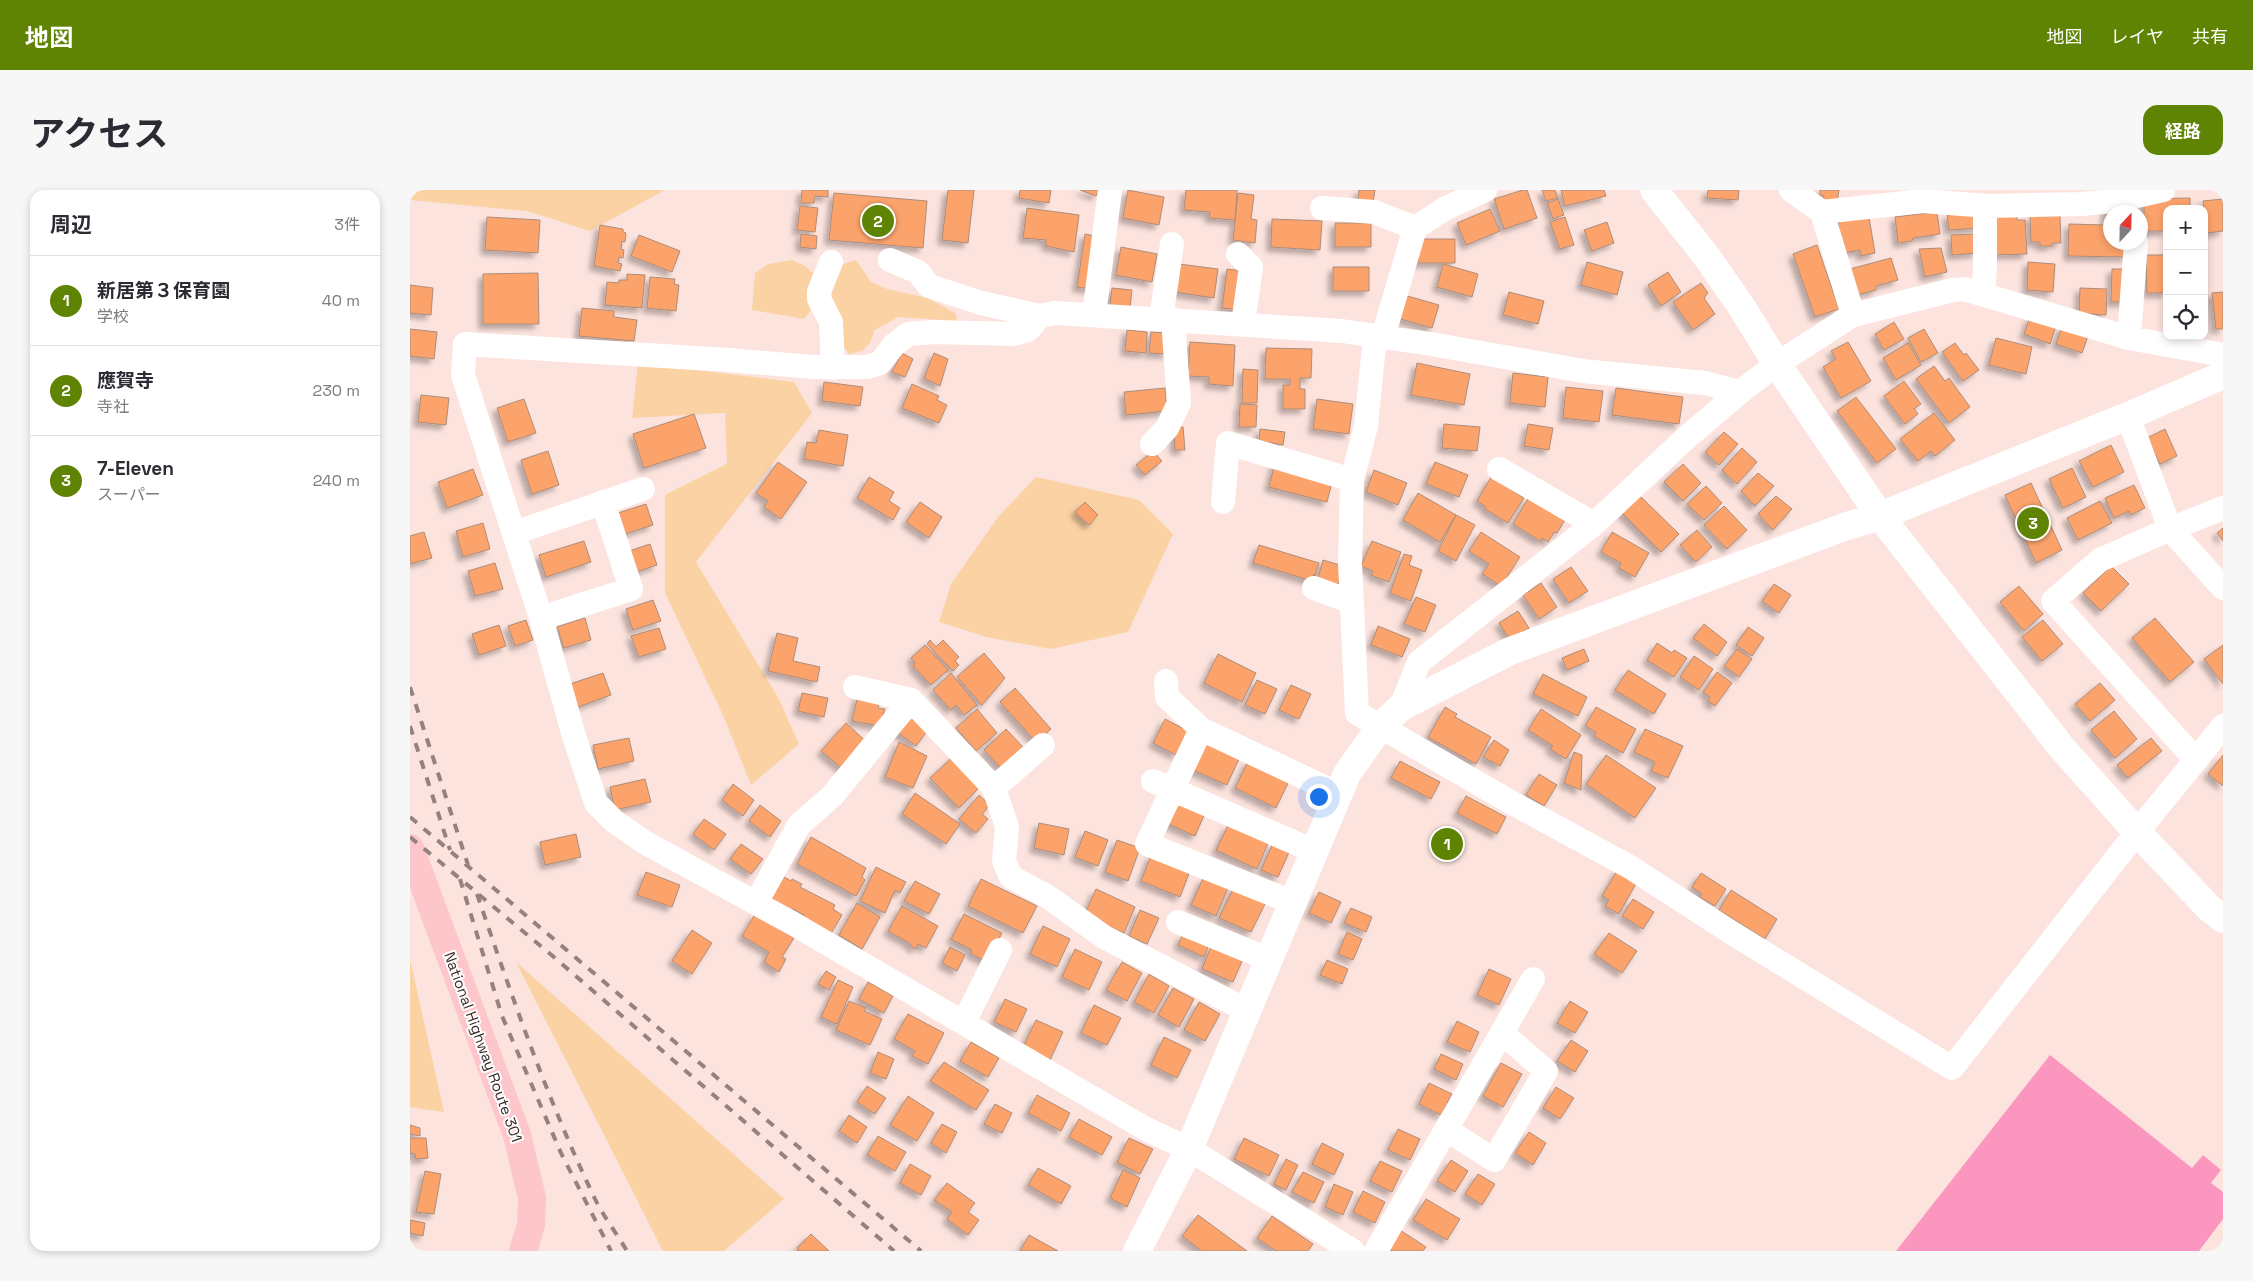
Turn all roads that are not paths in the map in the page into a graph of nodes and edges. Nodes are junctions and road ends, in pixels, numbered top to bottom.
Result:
1 (1110, 190) edge
2 (1485, 190) edge
3 (1654, 190) edge
4 (1791, 190) edge
5 (2164, 190) edge
6 (2139, 204) edge
7 (1985, 206) junction
8 (1322, 208) dead end
9 (1822, 212) junction
10 (1415, 228) junction
11 (1172, 244) dead end
12 (2135, 250) edge
13 (1238, 254) dead end
14 (890, 260) dead end
15 (831, 262) dead end
16 (1983, 294) junction
17 (1094, 315) junction
18 (1853, 315) junction
19 (1040, 316) junction
20 (1167, 319) junction
21 (1244, 324) junction
22 (1379, 337) junction
23 (2129, 338) junction
24 (2223, 355) edge
25 (1777, 364) junction
26 (833, 368) junction
27 (2223, 375) edge
28 (1740, 392) junction
29 (2128, 416) junction
30 (1152, 444) dead end
31 (1499, 469) dead end
32 (1352, 480) junction
33 (643, 489) dead end
34 (603, 502) junction
35 (1224, 502) dead end
36 (2223, 508) edge
37 (1880, 516) junction
38 (1594, 524) junction
39 (2170, 529) junction
40 (514, 533) junction
41 (1314, 588) dead end
42 (2223, 588) edge
43 (1352, 602) junction
44 (541, 618) junction
45 (1166, 681) dead end
46 (855, 687) dead end
47 (911, 700) junction
48 (1401, 707) junction
49 (2223, 726) edge
50 (1380, 727) junction
51 (1201, 729) junction
52 (1043, 746) dead end
53 (2196, 760) junction
54 (1163, 785) junction
55 (994, 788) junction
56 (1339, 794) junction
57 (2136, 832) junction
58 (410, 848) edge
59 (1314, 851) junction
60 (1292, 902) junction
61 (756, 903) junction
62 (2216, 914) edge
63 (1178, 922) dead end
64 (1000, 950) dead end
65 (1268, 959) junction
66 (1533, 979) dead end
67 (1246, 1010) junction
68 (964, 1022) junction
69 (1502, 1033) junction
70 (1447, 1130) junction
71 (1189, 1149) junction
72 (523, 1251) edge
73 (1137, 1251) edge
74 (1353, 1251) edge
75 (1376, 1251) edge

1 - 17 street
2 - 10 street
3 - 25 street
4 - 9 street
5 - 6 street
6 - 7 street
7 - 9 street
7 - 16 street
8 - 10 street
9 - 18 street
10 - 22 street
11 - 20 street
12 - 23 street
13 - 21 street
14 - 19 street
15 - 26 street
16 - 18 street
16 - 23 street
17 - 19 street
17 - 20 street
18 - 25 street
19 - 26 street
20 - 21 street
20 - 30 street
21 - 22 street
22 - 28 street
22 - 32 street
23 - 24 street
25 - 28 street
25 - 37 street
26 - 40 street
27 - 29 street
28 - 38 street
29 - 37 street
29 - 39 street
31 - 38 street
32 - 35 street
32 - 43 street
33 - 34 street
34 - 40 street
34 - 44 street
36 - 39 street
37 - 48 street
37 - 57 street
38 - 48 street
39 - 42 street
39 - 53 street
40 - 44 street
41 - 43 street
43 - 50 street
44 - 61 street
45 - 51 street
46 - 47 street
47 - 55 street
47 - 61 street
48 - 50 street
49 - 53 street
50 - 56 street
50 - 57 street
51 - 54 street
51 - 56 street
52 - 55 street
53 - 57 street
54 - 59 street
54 - 60 street
55 - 67 street
56 - 59 street
57 - 62 street
58 - 72 highway, National Highway Route 301
59 - 60 street
60 - 65 street
61 - 68 street
63 - 65 street
64 - 68 street
65 - 67 street
66 - 69 street
67 - 71 street
68 - 71 street
69 - 70 street
69 - 70 street
70 - 75 street
71 - 73 street
71 - 74 street

